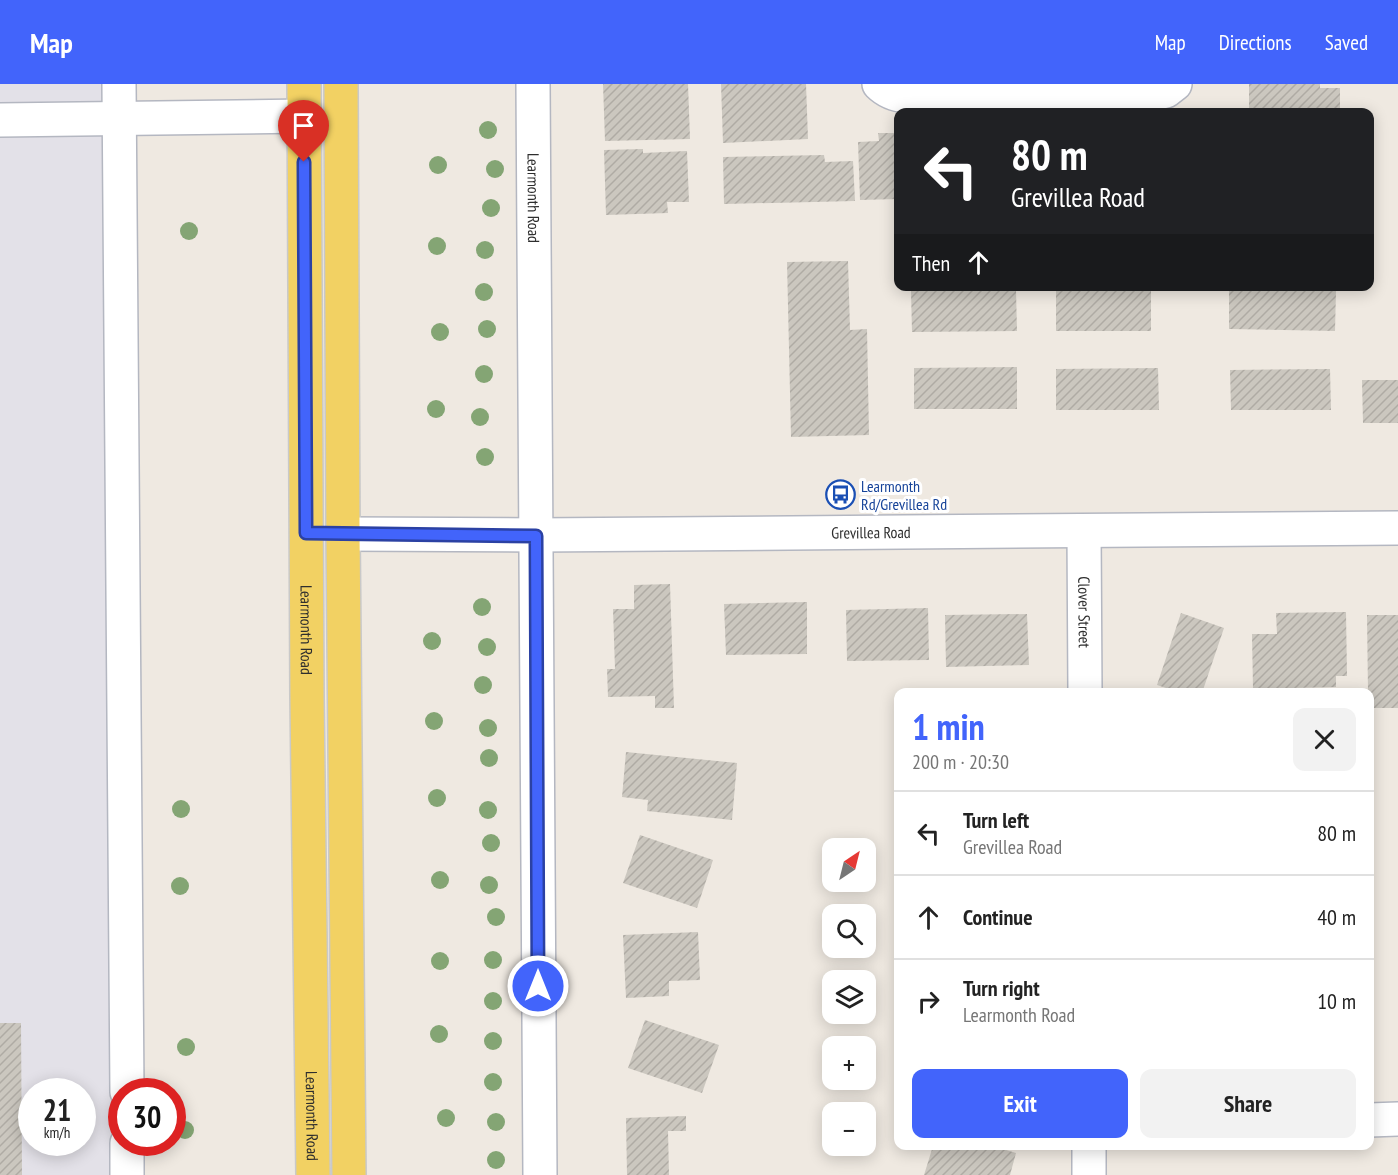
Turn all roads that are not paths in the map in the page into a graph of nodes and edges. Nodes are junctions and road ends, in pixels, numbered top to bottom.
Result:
1 (120, 84) edge
2 (533, 84) edge
3 (879, 84) edge
4 (1175, 84) edge
5 (341, 99) edge
6 (304, 100) edge
7 (120, 119) junction
8 (0, 120) edge
9 (1398, 528) edge
10 (1084, 531) junction
11 (306, 533) junction
12 (343, 534) junction
13 (536, 536) junction
14 (1085, 688) edge
15 (127, 1078) edge
16 (1398, 1119) edge
17 (1374, 1120) edge
18 (1089, 1150) edge
19 (127, 1156) edge
20 (127, 1175) edge
21 (313, 1175) edge
22 (350, 1175) edge
23 (540, 1175) edge
24 (1089, 1175) edge

1 - 7 street
2 - 13 street, Learmonth Road
3 - 4 street
5 - 6 main road
5 - 12 main road
6 - 7 street
6 - 11 main road, Learmonth Road
7 - 8 street
7 - 15 street
9 - 10 street, Grevillea Road
10 - 13 street, Grevillea Road
10 - 14 street, Clover Street
11 - 12 main road
11 - 21 main road, Learmonth Road
12 - 13 street, Grevillea Road
12 - 22 main road
13 - 23 street, Learmonth Road
16 - 17 street
18 - 24 street
19 - 20 street

